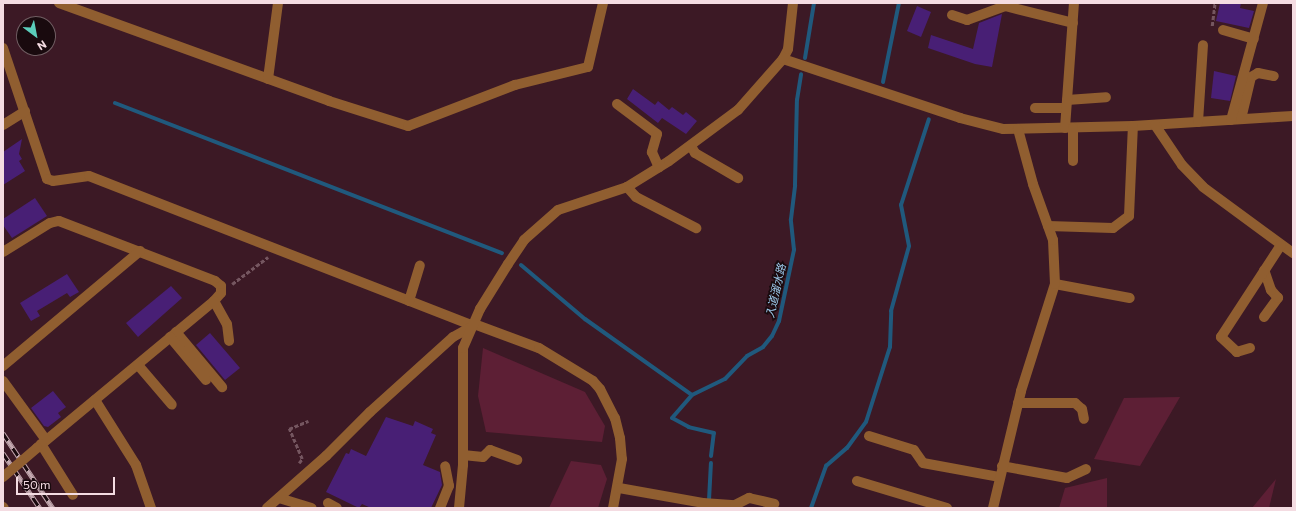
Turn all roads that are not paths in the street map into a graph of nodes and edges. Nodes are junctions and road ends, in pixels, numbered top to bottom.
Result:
1 (59, 3) edge
2 (278, 3) edge
3 (603, 3) edge
4 (793, 3) edge
5 (1074, 3) edge
6 (1263, 3) edge
7 (952, 15) dead end
8 (1072, 23) junction
9 (1223, 30) dead end
10 (1254, 39) junction
11 (1203, 45) dead end
12 (3, 48) edge
13 (784, 59) junction
14 (1274, 76) dead end
15 (268, 79) junction
16 (1106, 97) dead end
17 (617, 104) dead end
18 (1066, 104) junction
19 (1035, 108) dead end
20 (25, 111) junction
21 (1293, 116) edge
22 (1236, 120) junction
23 (1198, 122) junction
24 (3, 125) edge
25 (1154, 125) junction
26 (1133, 126) junction
27 (1069, 128) junction
28 (1018, 129) junction
29 (691, 146) junction
30 (1073, 161) dead end
31 (659, 168) junction
32 (738, 178) dead end
33 (627, 187) junction
34 (1048, 226) junction
35 (696, 228) dead end
36 (1281, 244) junction
37 (140, 251) junction
38 (3, 252) edge
39 (1293, 253) edge
40 (420, 266) dead end
41 (1264, 270) junction
42 (1055, 284) junction
43 (217, 297) junction
44 (1130, 298) dead end
45 (409, 301) junction
46 (1264, 317) dead end
47 (473, 325) junction
48 (173, 335) junction
49 (229, 341) dead end
50 (1250, 348) dead end
51 (138, 364) junction
52 (3, 366) edge
53 (206, 380) dead end
54 (3, 381) edge
55 (222, 386) dead end
56 (95, 400) junction
57 (1018, 403) junction
58 (172, 405) dead end
59 (1084, 419) dead end
60 (869, 436) dead end
61 (41, 444) junction
62 (463, 455) junction
63 (517, 460) dead end
64 (445, 466) dead end
65 (1002, 466) junction
66 (1086, 469) dead end
67 (3, 476) edge
68 (999, 477) junction
69 (857, 480) dead end
70 (619, 488) junction
71 (73, 495) dead end
72 (279, 498) junction
73 (328, 503) dead end
74 (774, 504) dead end
75 (615, 507) edge
76 (151, 508) edge
77 (266, 508) edge
78 (311, 508) edge
79 (337, 508) edge
80 (440, 508) edge
81 (459, 508) edge
82 (947, 508) edge
83 (993, 508) edge

1 - 15 street
2 - 15 street
3 - 15 street
4 - 13 street
5 - 8 street
6 - 10 street
7 - 8 street
8 - 18 street
9 - 10 street
10 - 22 street
11 - 23 street
12 - 20 street
13 - 28 street
13 - 29 street
14 - 22 street
16 - 18 street
17 - 31 street
18 - 19 street
18 - 27 street
20 - 24 street
20 - 45 street
21 - 22 street
22 - 23 street
23 - 25 street
25 - 26 street
25 - 36 street
26 - 27 street
26 - 34 street
27 - 28 street
27 - 30 street
28 - 34 street
29 - 31 street
29 - 32 street
31 - 33 street
33 - 35 street
33 - 47 street
34 - 42 street
36 - 39 street
36 - 41 street
37 - 38 street
37 - 43 street
37 - 52 street
40 - 45 street
41 - 46 street
41 - 50 street
42 - 44 street
42 - 57 street
43 - 48 street
43 - 49 street
45 - 47 street
47 - 62 street
47 - 70 street
47 - 72 street
48 - 51 street
48 - 53 street
48 - 55 street
51 - 56 street
51 - 58 street
54 - 61 street
56 - 61 street
56 - 76 street
57 - 59 street
57 - 65 street
60 - 68 street
61 - 67 street, bridge
61 - 71 street
62 - 63 street
62 - 81 street
64 - 80 street
65 - 66 street
65 - 68 street
68 - 83 street
69 - 82 street
70 - 74 street
70 - 75 street
72 - 77 street
72 - 78 street
73 - 79 street

